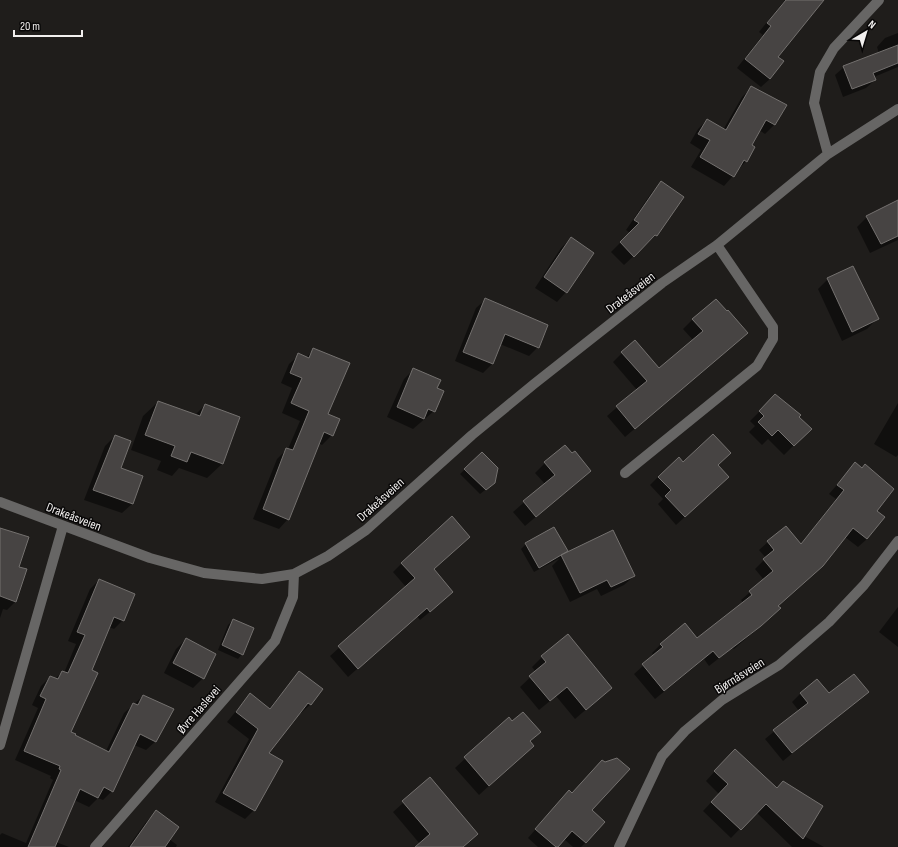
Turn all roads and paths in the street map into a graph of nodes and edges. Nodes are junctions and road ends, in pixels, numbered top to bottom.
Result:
1 (879, 0) edge
2 (898, 109) edge
3 (828, 154) junction
4 (717, 245) junction
5 (625, 472) dead end
6 (0, 502) edge
7 (63, 526) junction
8 (898, 541) edge
9 (294, 574) junction
10 (0, 746) edge
11 (95, 847) edge
12 (619, 847) edge

1 - 3 street
2 - 3 street, Drakeåsveien
3 - 4 street, Drakeåsveien
4 - 5 street
4 - 9 street, Drakeåsveien
6 - 7 street, Drakeåsveien
7 - 9 street, Drakeåsveien
7 - 10 street
8 - 12 street, Bjørnåsveien
9 - 11 street, Øvre Haslevei

